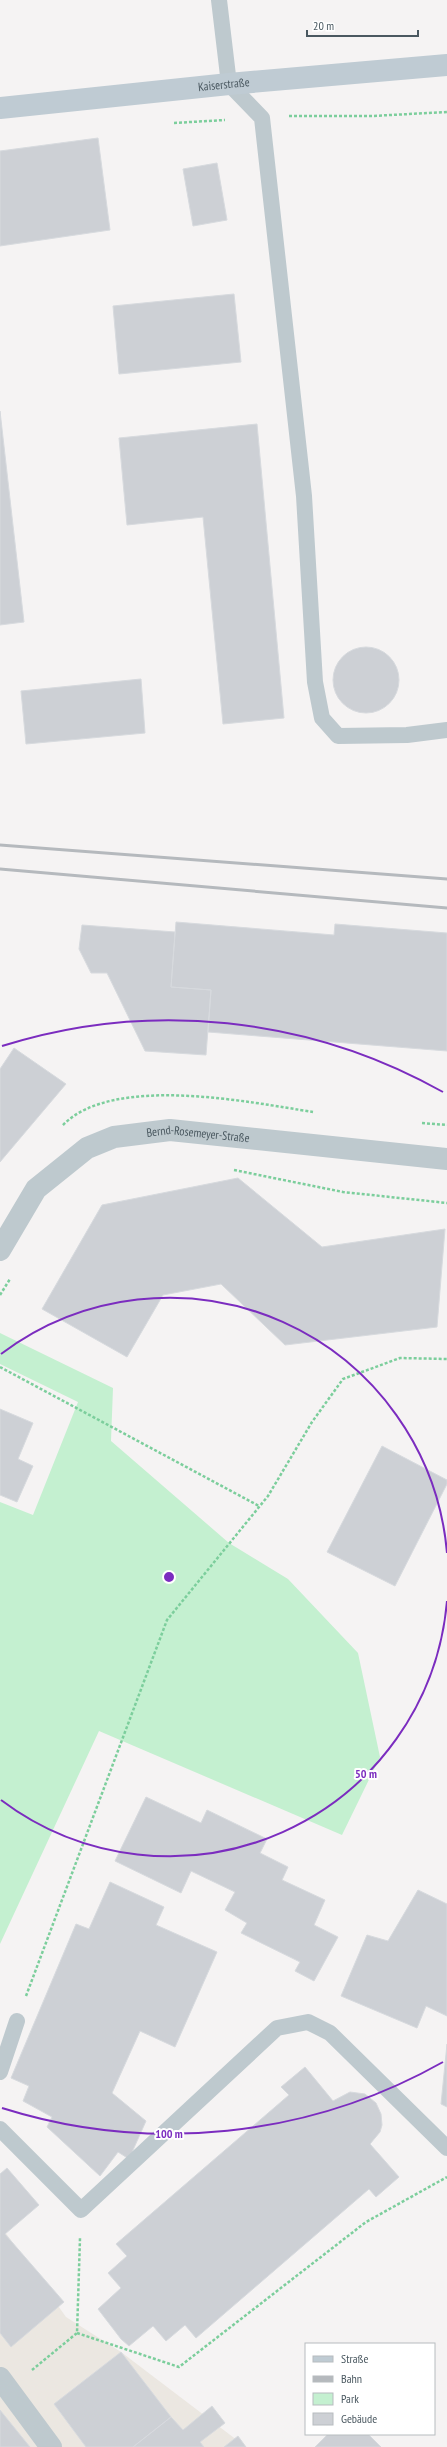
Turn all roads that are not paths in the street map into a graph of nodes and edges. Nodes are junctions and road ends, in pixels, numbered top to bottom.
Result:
1 (219, 0) edge
2 (447, 64) edge
3 (229, 84) junction
4 (0, 108) edge
5 (447, 730) edge
6 (447, 1159) edge
7 (0, 1250) edge
8 (17, 2021) road end
9 (0, 2072) edge
10 (0, 2129) edge
11 (447, 2148) edge
12 (4, 2384) edge
13 (51, 2447) edge

1 - 3 lane
2 - 3 main road, Kaiserstraße
3 - 4 main road, Kaiserstraße
3 - 5 lane
6 - 7 street, Bernd-Rosemeyer-Straße
8 - 9 lane
10 - 11 lane
12 - 13 street

